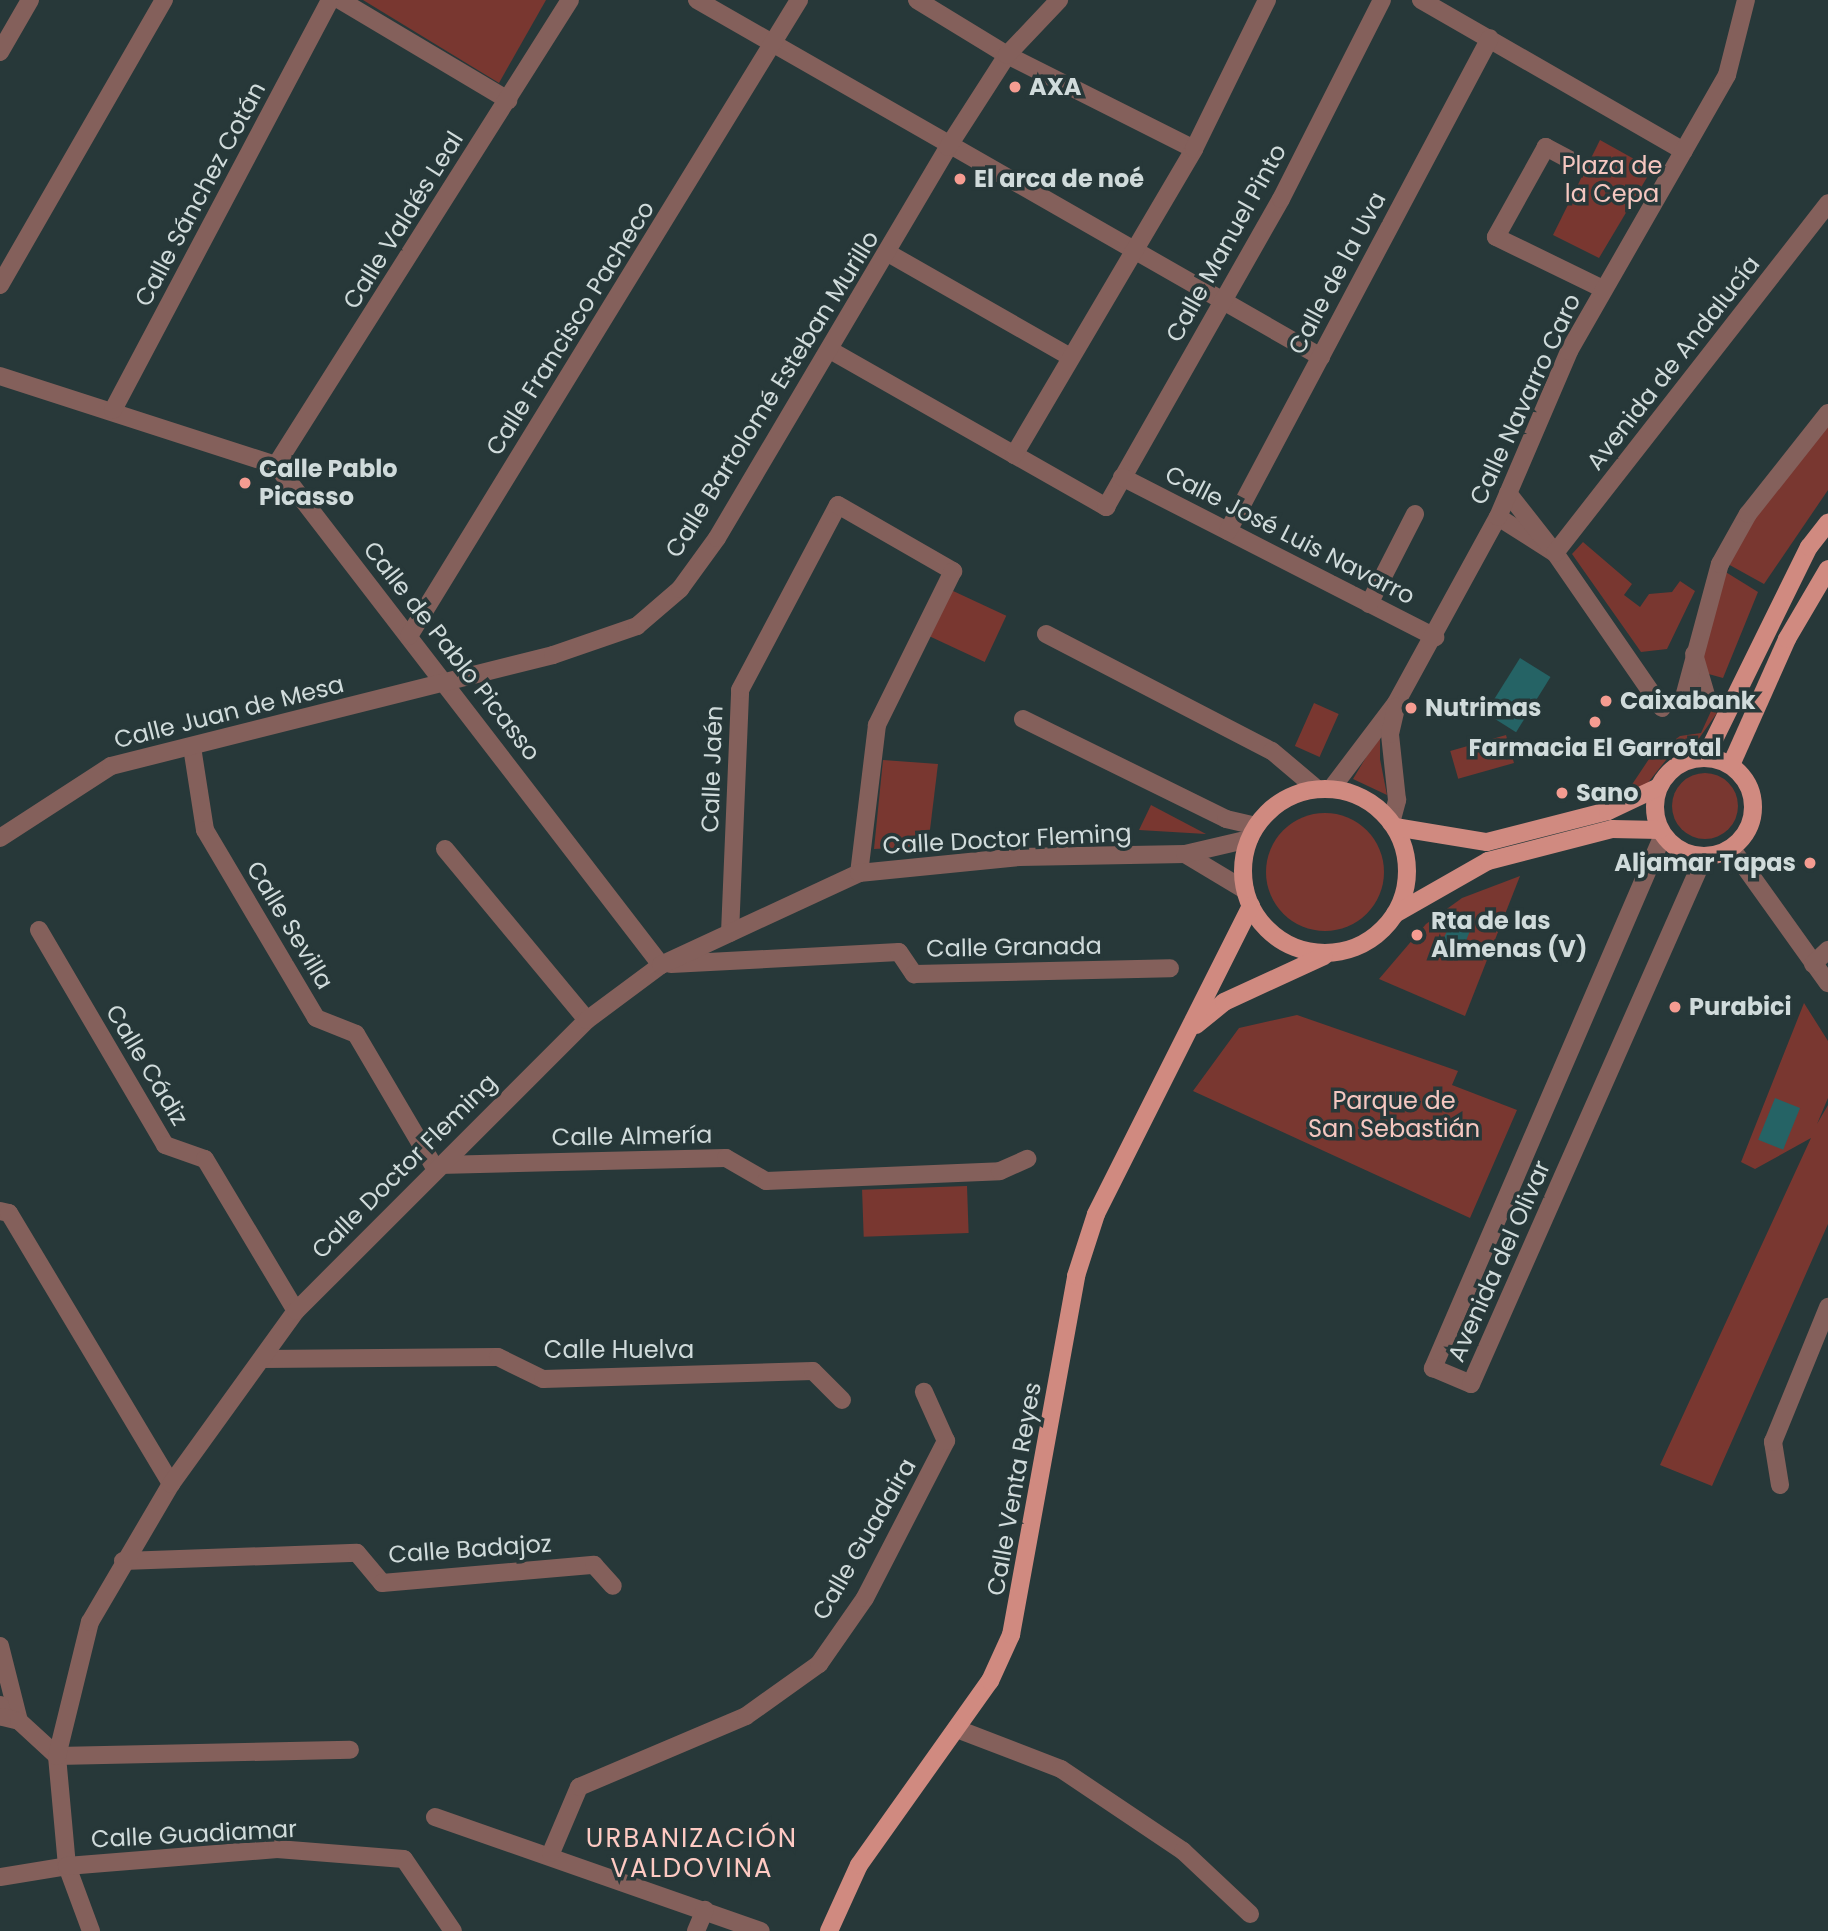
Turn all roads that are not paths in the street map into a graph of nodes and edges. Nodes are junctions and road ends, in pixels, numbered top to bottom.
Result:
1 (30, 0) edge
2 (164, 0) edge
3 (330, 0) edge
4 (340, 0) edge
5 (570, 0) edge
6 (697, 0) edge
7 (799, 0) edge
8 (917, 0) edge
9 (1059, 0) edge
10 (1267, 0) edge
11 (1382, 0) edge
12 (1421, 0) edge
13 (1746, 0) edge
14 (1490, 38) junction
15 (773, 47) junction
16 (0, 52) edge
17 (1007, 55) junction
18 (508, 100) junction
19 (948, 147) junction
20 (1194, 149) junction
21 (1684, 151) junction
22 (1572, 161) dead end
23 (1828, 202) edge
24 (888, 253) junction
25 (1132, 253) junction
26 (0, 285) edge
27 (1603, 289) junction
28 (1220, 304) junction
29 (830, 351) junction
30 (1070, 357) junction
31 (1321, 357) junction
32 (0, 376) edge
33 (113, 410) junction
34 (1828, 413) edge
35 (1014, 455) junction
36 (276, 465) junction
37 (1122, 477) junction
38 (1508, 493) junction
39 (1415, 514) dead end
40 (1498, 517) junction
41 (1828, 523) edge
42 (1228, 531) junction
43 (1555, 553) junction
44 (1828, 569) edge
45 (1369, 604) junction
46 (1046, 635) dead end
47 (409, 636) junction
48 (1435, 637) junction
49 (1693, 650) junction
50 (445, 680) junction
51 (1706, 695) dead end
52 (1684, 697) dead end
53 (1396, 704) junction
54 (1662, 708) dead end
55 (1023, 719) dead end
56 (192, 747) junction
57 (1705, 758) junction
58 (1731, 765) junction
59 (1659, 787) junction
60 (1324, 789) junction
61 (1393, 825) junction
62 (1253, 832) junction
63 (1662, 833) junction
64 (0, 838) edge
65 (445, 849) dead end
66 (1732, 849) junction
67 (1185, 854) junction
68 (1704, 857) junction
69 (859, 873) junction
70 (1248, 898) junction
71 (1395, 914) junction
72 (38, 930) dead end
73 (730, 933) junction
74 (1828, 950) edge
75 (1331, 953) junction
76 (1813, 964) junction
77 (661, 965) junction
78 (1170, 968) dead end
79 (1828, 983) edge
80 (587, 1020) junction
81 (1190, 1030) junction
82 (1027, 1159) dead end
83 (437, 1167) junction
84 (0, 1211) edge
85 (1828, 1307) edge
86 (296, 1311) junction
87 (262, 1359) junction
88 (925, 1392) dead end
89 (842, 1399) dead end
90 (171, 1484) junction
91 (1780, 1485) dead end
92 (123, 1561) junction
93 (613, 1586) dead end
94 (0, 1646) edge
95 (0, 1705) edge
96 (19, 1721) junction
97 (957, 1730) junction
98 (350, 1750) dead end
99 (57, 1756) junction
100 (435, 1817) dead end
101 (551, 1853) junction
102 (67, 1866) junction
103 (0, 1877) edge
104 (705, 1910) junction
105 (1250, 1914) dead end
106 (91, 1931) edge
107 (453, 1931) edge
108 (696, 1931) edge
109 (761, 1931) edge
110 (830, 1931) edge

1 - 16 street
2 - 26 street
3 - 33 street, Calle Sánchez Cotán
4 - 18 street
5 - 18 street, Calle Valdés Leal
6 - 15 street
7 - 15 street, Calle Francisco Pacheco
8 - 17 street
9 - 17 street, Calle Bartolomé Esteban Murillo
10 - 20 street
11 - 28 street, Calle Manuel Pinto
12 - 14 street
13 - 21 street, Calle Navarro Caro
14 - 21 street
14 - 31 street, Calle de la Uva
15 - 19 street
15 - 47 street, Calle Francisco Pacheco
17 - 19 street, Calle Bartolomé Esteban Murillo
17 - 20 street
18 - 36 street, Calle Valdés Leal
19 - 24 street, Calle Bartolomé Esteban Murillo
19 - 25 street
20 - 25 street
21 - 27 street, Calle Navarro Caro
22 - 27 street
23 - 43 street, Avenida de Andalucía
24 - 29 street, Calle Bartolomé Esteban Murillo
24 - 30 street
25 - 28 street
25 - 30 street
27 - 38 street, Calle Navarro Caro
28 - 31 street
28 - 37 street, Calle Manuel Pinto
29 - 35 street
29 - 50 street, Calle Bartolomé Esteban Murillo
30 - 35 street
31 - 42 street, Calle de la Uva
32 - 33 street
33 - 36 street
34 - 49 street
35 - 37 street, Calle Manuel Pinto
36 - 47 street, Calle de Pablo Picasso
37 - 42 street, Calle José Luis Navarro
38 - 40 street, Calle Navarro Caro
38 - 43 street
39 - 45 street
40 - 43 street
40 - 48 street, Calle Navarro Caro
41 - 57 main road
42 - 45 street, Calle José Luis Navarro
43 - 54 street
44 - 58 main road
45 - 48 street, Calle José Luis Navarro
46 - 60 street
47 - 50 street, Calle de Pablo Picasso
48 - 53 street, Calle Navarro Caro
49 - 51 street
49 - 52 street
50 - 56 street, Calle Juan de Mesa
50 - 77 street, Calle de Pablo Picasso
53 - 60 street, Calle Navarro Caro
53 - 61 street, Calle Navarro Caro
55 - 62 street
56 - 64 street, Calle Juan de Mesa
56 - 83 street, Calle Sevilla
57 - 58 main road
57 - 59 main road
58 - 66 main road
59 - 61 main road
59 - 63 main road
60 - 61 main road
60 - 62 main road
61 - 71 main road
62 - 67 street, Calle Doctor Fleming
62 - 70 main road
63 - 68 main road
63 - 68 street, Avenida del Olivar
63 - 71 main road
65 - 80 street
66 - 68 main road
66 - 76 street
67 - 69 street, Calle Doctor Fleming
67 - 70 street
69 - 73 street, Calle Doctor Fleming
69 - 73 street, Calle Jaén
70 - 75 main road
70 - 81 main road, Calle Venta Reyes
71 - 75 main road
72 - 86 street, Calle Cádiz
73 - 77 street, Calle Doctor Fleming
74 - 76 street
75 - 81 main road, Calle Venta Reyes
76 - 79 street
77 - 78 street, Calle Granada
77 - 80 street, Calle Doctor Fleming
80 - 83 street, Calle Doctor Fleming
81 - 97 main road, Calle Venta Reyes
82 - 83 street, Calle Almería
83 - 86 street, Calle Doctor Fleming
84 - 90 street
85 - 91 street
86 - 87 street, Calle Doctor Fleming
87 - 89 street, Calle Huelva
87 - 90 street, Calle Doctor Fleming
88 - 101 street, Calle Guadaira
90 - 92 street, Calle Doctor Fleming
92 - 93 street, Calle Badajoz
92 - 99 street, Calle Doctor Fleming
94 - 96 street
95 - 96 street
96 - 99 street
97 - 105 street
97 - 110 main road, Calle Venta Reyes
98 - 99 street
99 - 102 street, Calle Doctor Fleming
100 - 101 street
101 - 104 street
102 - 103 street
102 - 106 street, Calle Doctor Fleming
102 - 107 street, Calle Guadiamar
104 - 108 street
104 - 109 street

